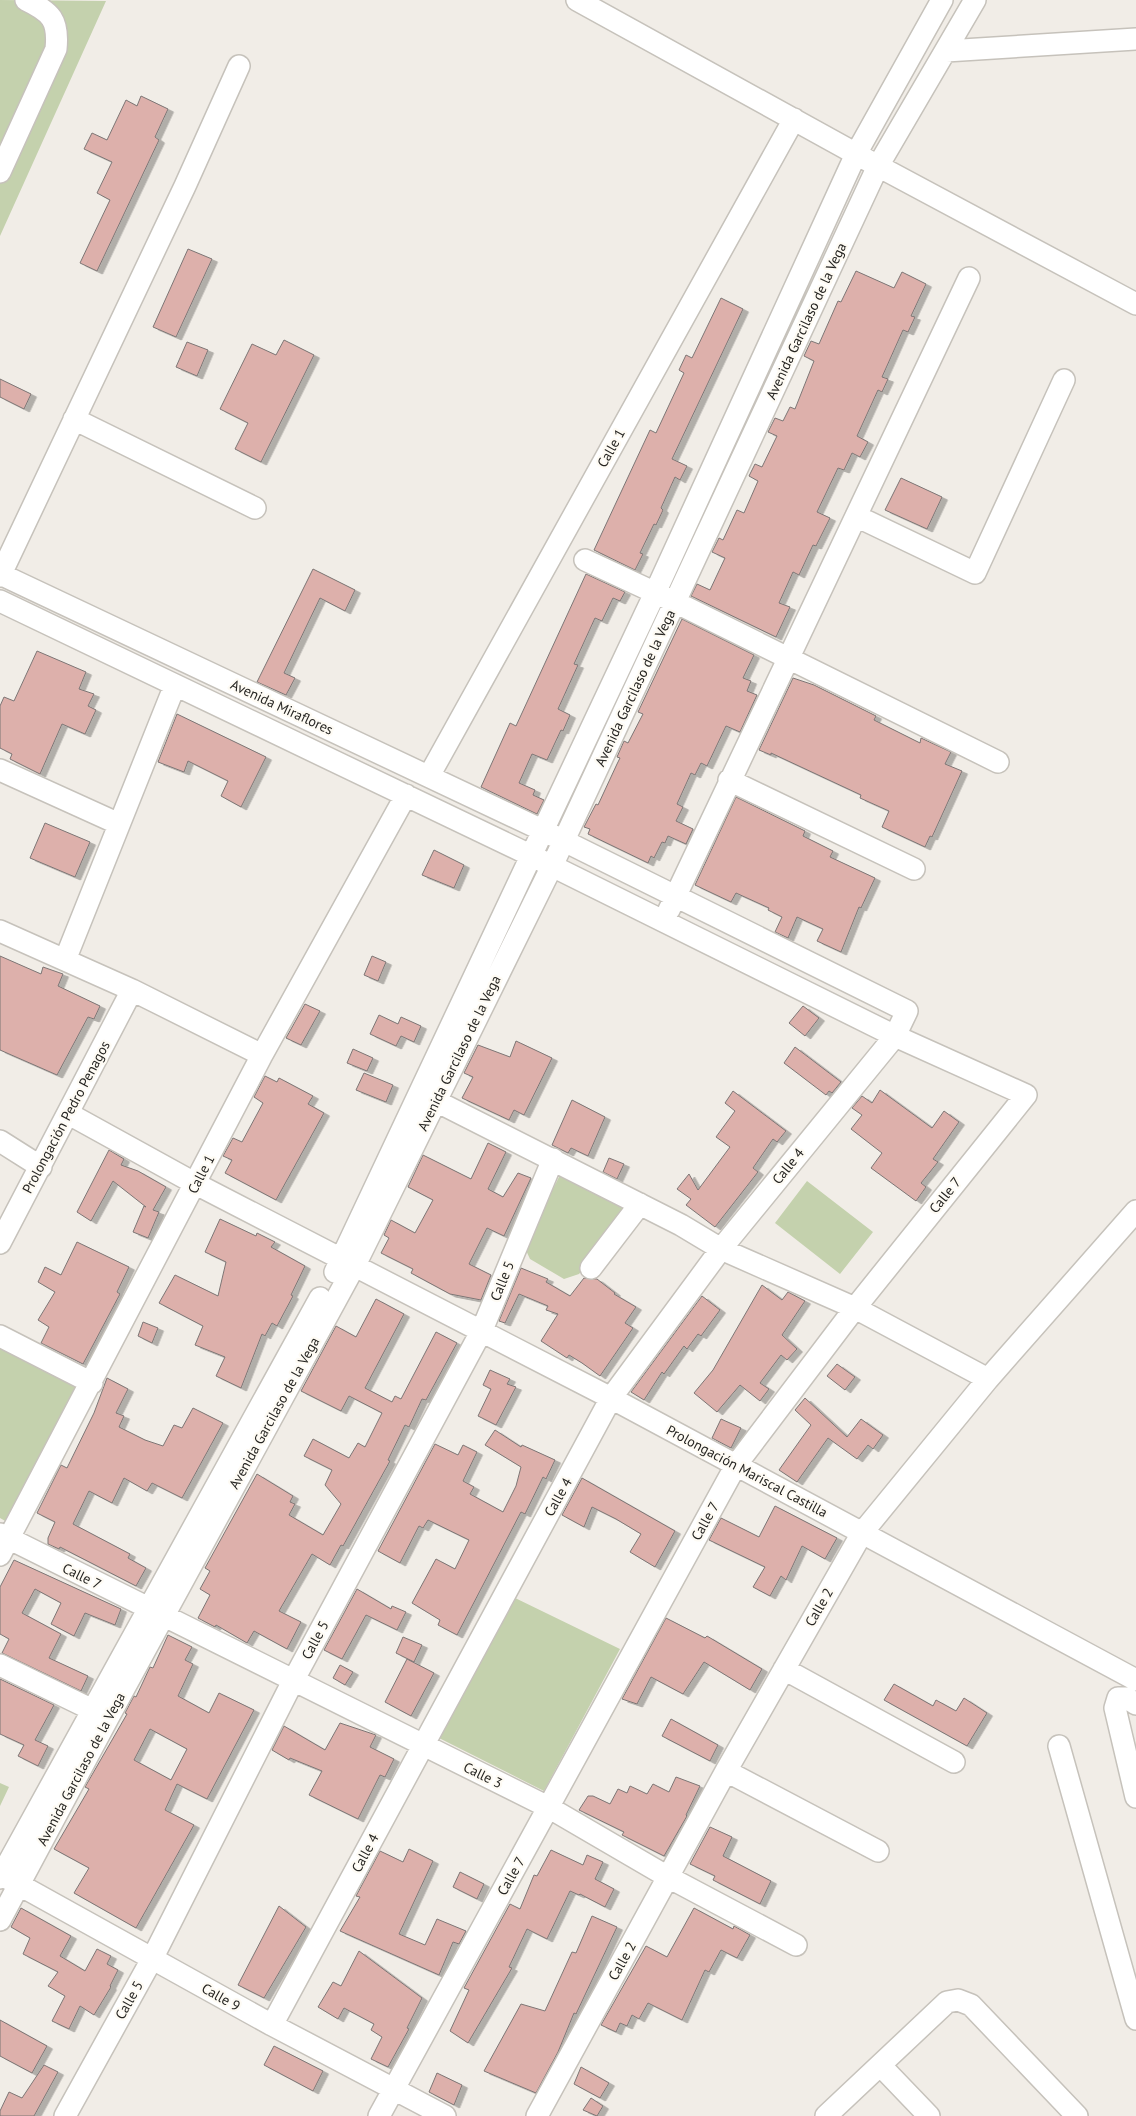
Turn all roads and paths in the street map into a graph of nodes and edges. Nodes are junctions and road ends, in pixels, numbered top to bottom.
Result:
1 (26, 0) edge
2 (577, 0) edge
3 (942, 0) edge
4 (975, 0) edge
5 (1136, 39) edge
6 (946, 51) junction
7 (239, 66) dead end
8 (794, 119) junction
9 (856, 154) junction
10 (878, 166) junction
11 (0, 172) edge
12 (968, 278) dead end
13 (1136, 304) edge
14 (1064, 380) dead end
15 (74, 419) junction
16 (255, 508) dead end
17 (856, 516) junction
18 (585, 560) dead end
19 (0, 575) edge
20 (655, 593) junction
21 (0, 601) edge
22 (675, 602) junction
23 (787, 659) junction
24 (175, 685) junction
25 (998, 762) dead end
26 (0, 770) edge
27 (429, 776) junction
28 (729, 780) junction
29 (406, 795) junction
30 (119, 824) junction
31 (542, 830) junction
32 (563, 841) junction
33 (530, 855) junction
34 (552, 866) junction
35 (914, 869) dead end
36 (675, 897) junction
37 (663, 922) junction
38 (0, 931) edge
39 (65, 960) junction
40 (132, 990) junction
41 (907, 1011) joint
42 (895, 1036) junction
43 (262, 1055) junction
44 (427, 1096) junction
45 (69, 1114) junction
46 (0, 1141) edge
47 (553, 1159) junction
48 (41, 1167) junction
49 (196, 1184) junction
50 (640, 1204) junction
51 (1136, 1211) edge
52 (0, 1243) edge
53 (721, 1248) junction
54 (349, 1262) junction
55 (591, 1268) dead end
56 (855, 1308) junction
57 (482, 1330) junction
58 (0, 1336) edge
59 (988, 1379) junction
60 (92, 1383) junction
61 (612, 1398) junction
62 (736, 1465) junction
63 (862, 1533) junction
64 (3, 1543) edge
65 (156, 1613) junction
66 (0, 1664) edge
67 (784, 1669) junction
68 (1136, 1680) edge
69 (293, 1681) junction
70 (1136, 1704) edge
71 (101, 1714) junction
72 (423, 1745) junction
73 (1059, 1746) dead end
74 (954, 1762) dead end
75 (726, 1771) junction
76 (1136, 1797) edge
77 (548, 1807) junction
78 (878, 1851) dead end
79 (668, 1877) junction
80 (5, 1878) edge
81 (0, 1920) edge
82 (796, 1946) dead end
83 (152, 1959) junction
84 (1136, 2019) edge
85 (272, 2025) junction
86 (880, 2066) junction
87 (394, 2091) junction
88 (65, 2116) edge
89 (379, 2116) edge
90 (445, 2116) edge
91 (537, 2116) edge
92 (826, 2116) edge
93 (929, 2116) edge
94 (1077, 2116) edge

1 - 11 street
2 - 8 street
3 - 9 street, Avenida Garcilaso de la Vega
4 - 6 street, Avenida Garcilaso de la Vega
5 - 6 street
6 - 10 street, Avenida Garcilaso de la Vega
7 - 15 street
8 - 9 street
8 - 27 street, Calle 1
9 - 10 street
9 - 20 street, Avenida Garcilaso de la Vega
10 - 13 street
10 - 22 street, Avenida Garcilaso de la Vega
12 - 17 street
14 - 17 street
15 - 16 street
15 - 19 street
17 - 23 street
18 - 20 street
19 - 27 street, Avenida Miraflores
20 - 22 street
20 - 31 street, Avenida Garcilaso de la Vega
21 - 24 street, Avenida Miraflores
22 - 23 street
22 - 32 street, Avenida Garcilaso de la Vega
23 - 25 street
23 - 28 street
24 - 29 street, Avenida Miraflores
24 - 30 street
26 - 30 street
27 - 31 street, Avenida Miraflores
28 - 35 street
28 - 36 street
29 - 33 street, Avenida Miraflores
29 - 43 street, Calle 1
30 - 39 street
31 - 32 street, Avenida Miraflores
31 - 33 street, Avenida Garcilaso de la Vega
32 - 34 street, Avenida Garcilaso de la Vega
32 - 36 street, Avenida Miraflores
33 - 34 street, Avenida Miraflores
33 - 44 street, Avenida Garcilaso de la Vega
34 - 37 street, Avenida Miraflores
34 - 44 street, Avenida Garcilaso de la Vega
36 - 37 street
36 - 41 street, Avenida Miraflores
37 - 42 street, Avenida Miraflores
38 - 39 street
39 - 40 street
40 - 43 street
40 - 45 street, Prolongación Pedro Penagos
41 - 42 street, Calle 4
42 - 53 street, Calle 4
42 - 56 street, Calle 7
43 - 49 street, Calle 1
44 - 47 street
44 - 54 street, Avenida Garcilaso de la Vega
45 - 48 street, Prolongación Pedro Penagos
45 - 49 street, Prolongación Mariscal Castilla
46 - 48 street
47 - 50 street
47 - 57 street, Calle 5
48 - 52 street, Prolongación Pedro Penagos
49 - 54 street, Prolongación Mariscal Castilla
49 - 60 street, Calle 1
50 - 53 street
50 - 55 street
51 - 59 street, Calle 2
53 - 56 street
53 - 61 street, Calle 4
54 - 57 street, Prolongación Mariscal Castilla
54 - 65 street, Avenida Garcilaso de la Vega
56 - 59 street
56 - 62 street, Calle 7
57 - 61 street, Prolongación Mariscal Castilla
57 - 69 street, Calle 5
58 - 60 street
59 - 63 street, Calle 2
60 - 64 street, Calle 1
61 - 62 street, Prolongación Mariscal Castilla
61 - 72 street, Calle 4
62 - 63 street, Prolongación Mariscal Castilla
62 - 77 street, Calle 7
63 - 67 street, Calle 2
63 - 68 street, Prolongación Mariscal Castilla
64 - 65 street, Calle 7
65 - 69 street, Calle 3
65 - 71 street, Avenida Garcilaso de la Vega
66 - 71 street
67 - 74 street
67 - 75 street, Calle 2
69 - 72 street, Calle 3
69 - 83 street, Calle 5
70 - 76 street
71 - 80 street, Avenida Garcilaso de la Vega
72 - 77 street, Calle 3
72 - 85 street, Calle 4
73 - 84 street
75 - 78 street
75 - 79 street, Calle 2
77 - 79 street, Calle 3
77 - 87 street, Calle 7
79 - 82 street, Calle 3
79 - 91 street, Calle 2
80 - 81 street, Avenida Garcilaso de la Vega
80 - 83 street, Calle 9
83 - 85 street, Calle 9
83 - 88 street, Calle 5
85 - 87 street, Calle 9
86 - 92 street
86 - 93 street
86 - 94 street
87 - 89 street, Calle 7
87 - 90 street, Calle 9

